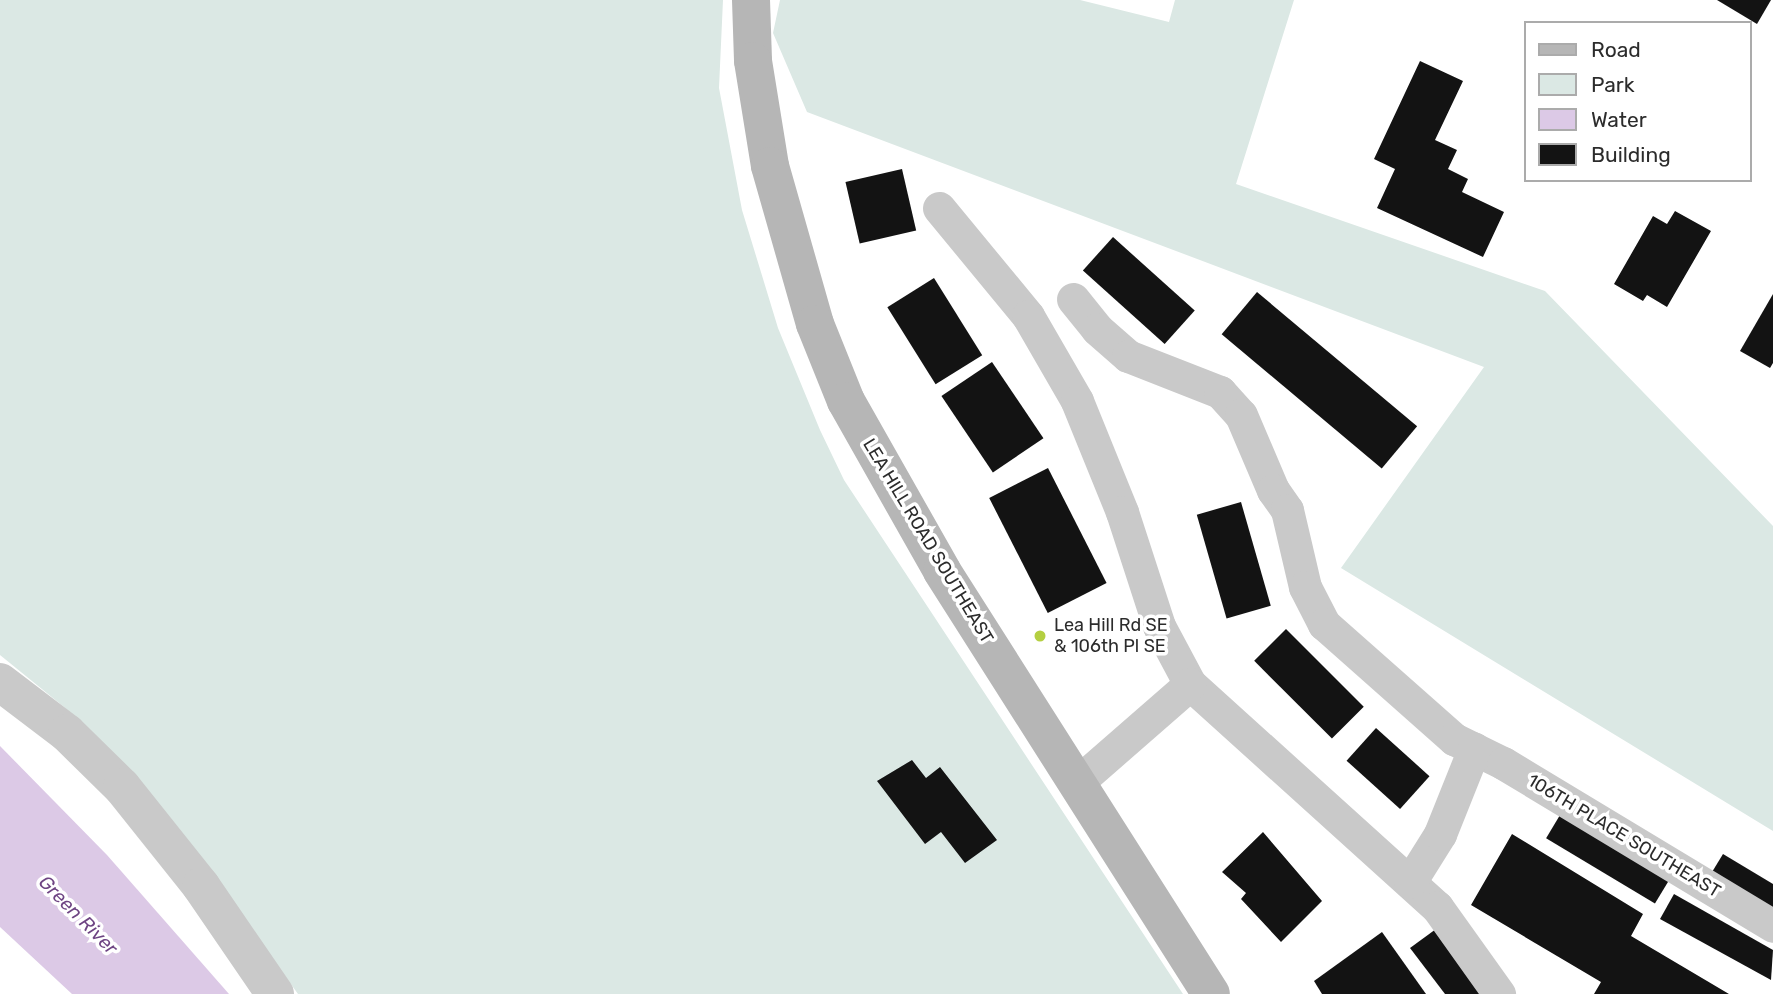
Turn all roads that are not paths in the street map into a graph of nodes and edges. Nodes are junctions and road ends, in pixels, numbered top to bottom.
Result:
1 (751, 0) edge
2 (939, 208) dead end
3 (1073, 299) dead end
4 (0, 682) edge
5 (1190, 684) junction
6 (1474, 749) junction
7 (1080, 781) junction
8 (1410, 882) junction
9 (1773, 926) edge
10 (275, 994) edge
11 (1211, 994) edge
12 (1499, 994) edge

1 - 7 main road, LEA HILL ROAD SOUTHEAST
2 - 5 street
3 - 6 street, 106TH PLACE SOUTHEAST
4 - 10 street
5 - 7 street
5 - 8 street
6 - 8 street
6 - 9 street, 106TH PLACE SOUTHEAST
7 - 11 main road, LEA HILL ROAD SOUTHEAST
8 - 12 street

